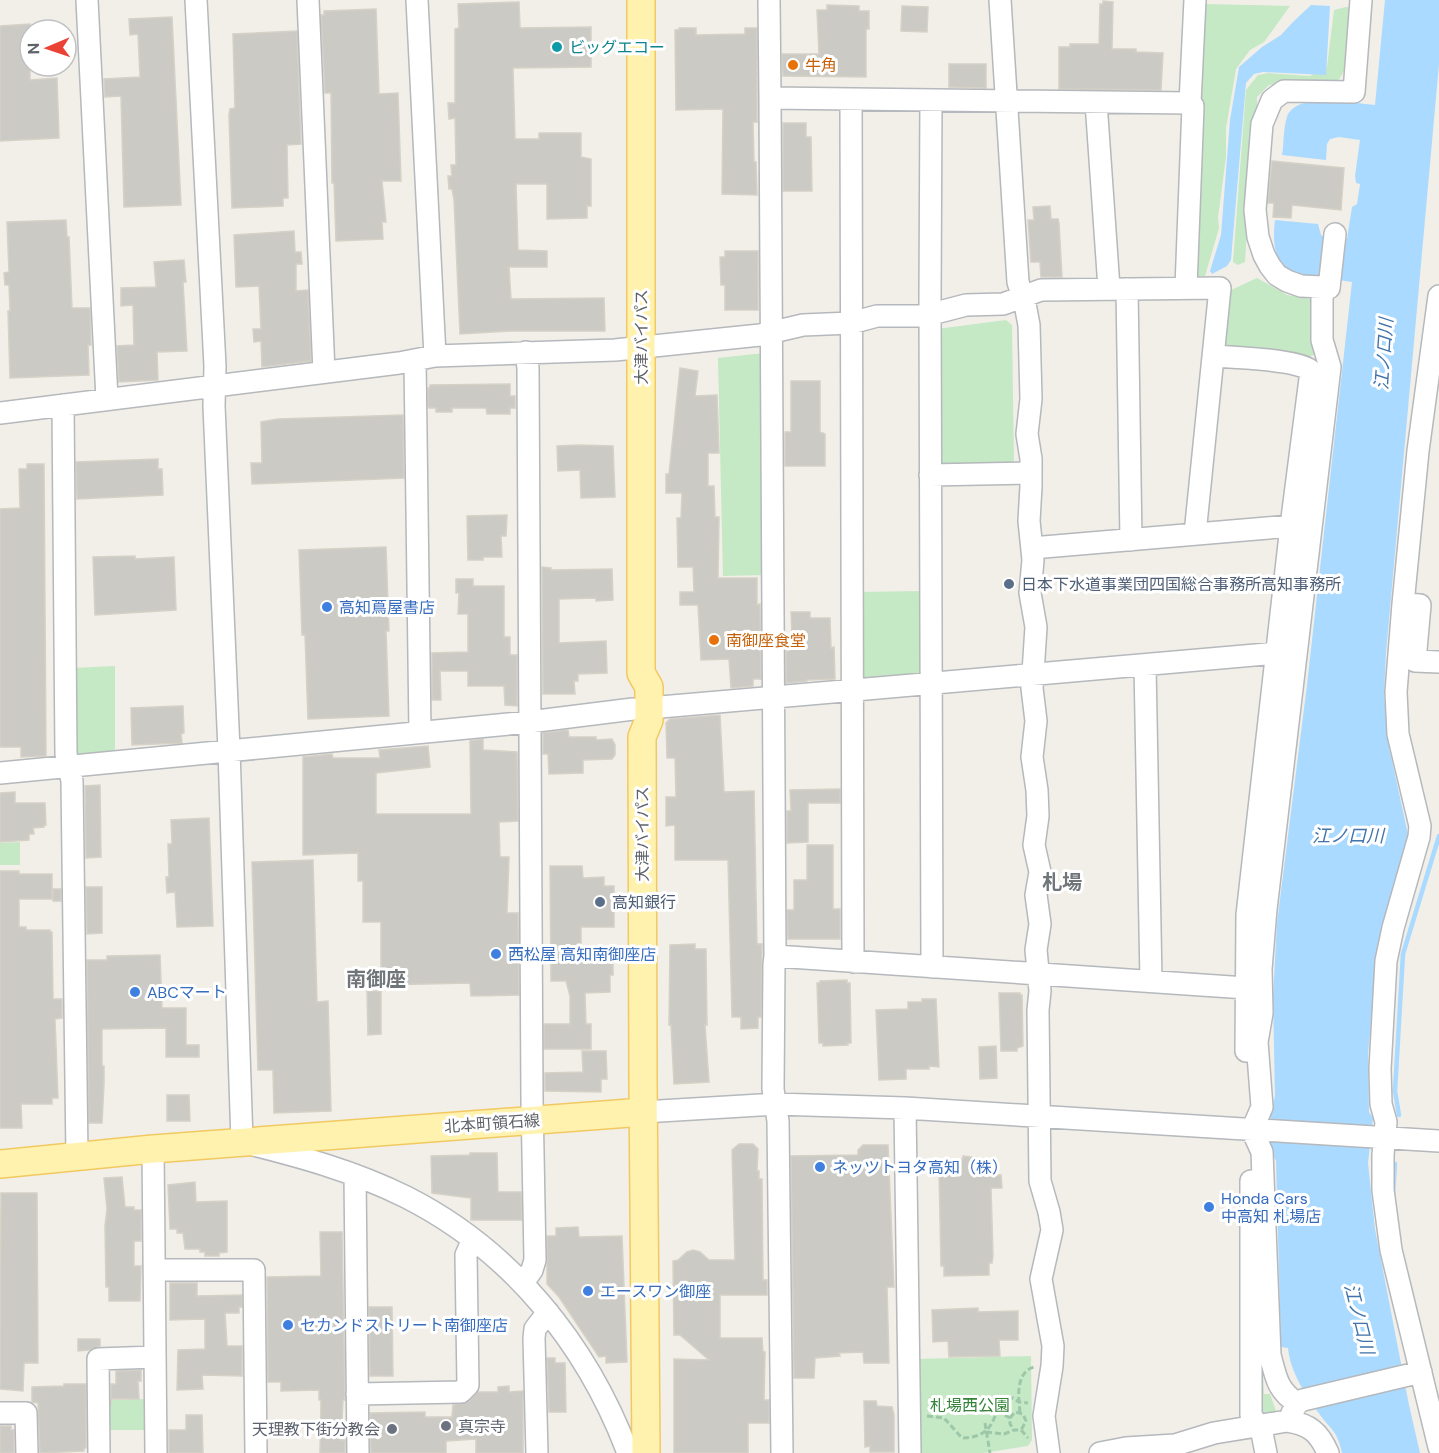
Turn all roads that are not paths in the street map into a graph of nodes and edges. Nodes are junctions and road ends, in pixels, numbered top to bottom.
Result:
1 (87, 0) edge
2 (196, 0) edge
3 (308, 0) edge
4 (417, 0) edge
5 (641, 0) edge
6 (769, 0) edge
7 (1000, 0) edge
8 (1195, 0) edge
9 (1361, 0) edge
10 (770, 98) junction
11 (851, 99) junction
12 (931, 100) junction
13 (1006, 100) junction
14 (1096, 102) junction
15 (1190, 103) junction
16 (1335, 234) dead end
17 (1327, 286) junction
18 (1186, 287) junction
19 (1118, 288) junction
20 (1439, 297) edge
21 (1023, 298) junction
22 (930, 315) junction
23 (851, 323) junction
24 (772, 332) junction
25 (642, 347) junction
26 (526, 352) junction
27 (1214, 356) junction
28 (425, 358) junction
29 (324, 372) junction
30 (214, 386) junction
31 (107, 399) junction
32 (63, 405) junction
33 (0, 413) edge
34 (1031, 474) junction
35 (930, 475) junction
36 (1291, 526) junction
37 (1195, 534) junction
38 (1131, 540) junction
39 (1032, 548) junction
40 (1402, 604) junction
41 (1277, 653) junction
42 (1439, 662) edge
43 (1145, 665) junction
44 (1032, 675) junction
45 (931, 684) junction
46 (852, 690) junction
47 (774, 697) junction
48 (641, 709) junction
49 (529, 722) junction
50 (420, 732) junction
51 (229, 750) junction
52 (69, 766) junction
53 (0, 774) edge
54 (775, 957) junction
55 (853, 962) junction
56 (932, 967) junction
57 (1039, 975) junction
58 (1151, 981) junction
59 (1246, 988) junction
60 (775, 1104) junction
61 (905, 1108) junction
62 (643, 1112) junction
63 (1040, 1116) junction
64 (532, 1120) junction
65 (1259, 1131) junction
66 (1379, 1137) junction
67 (1439, 1141) edge
68 (242, 1142) junction
69 (153, 1149) junction
70 (77, 1156) junction
71 (0, 1164) edge
72 (355, 1175) junction
73 (473, 1239) junction
74 (155, 1270) junction
75 (523, 1283) junction
76 (548, 1312) junction
77 (155, 1357) junction
78 (1423, 1376) edge
79 (357, 1394) junction
80 (1297, 1408) junction
81 (0, 1413) edge
82 (1258, 1426) junction
83 (1439, 1447) edge
84 (1042, 1449) edge
85 (27, 1453) edge
86 (99, 1453) edge
87 (156, 1453) edge
88 (256, 1453) edge
89 (358, 1453) edge
90 (537, 1453) edge
91 (628, 1453) edge
92 (646, 1453) edge
93 (782, 1453) edge
94 (910, 1453) edge
95 (1100, 1453) edge
96 (1266, 1453) edge
97 (1328, 1453) edge

1 - 31 street
2 - 30 street
3 - 29 street
4 - 28 street
5 - 25 main road, 大津バイパス
6 - 10 street
7 - 13 street
8 - 15 street
9 - 17 street
10 - 11 street
10 - 24 street
11 - 12 street
11 - 23 street
12 - 13 street
12 - 22 street
13 - 14 street
13 - 21 street
14 - 15 street
14 - 19 street
15 - 18 street
16 - 17 street
17 - 65 street
18 - 19 street
18 - 27 street
19 - 21 street
19 - 38 street
20 - 40 street
21 - 22 street
21 - 34 street
22 - 23 street
22 - 35 street
23 - 24 street
23 - 46 street
24 - 25 street
24 - 47 street
25 - 26 street
25 - 48 main road, 大津バイパス
26 - 28 street
26 - 49 street
27 - 36 street
27 - 37 street
28 - 29 street
28 - 50 street
29 - 30 street
30 - 31 street
30 - 51 street
31 - 32 street
32 - 33 street
32 - 52 street
34 - 35 street
34 - 39 street
35 - 45 street
36 - 37 street
36 - 41 street
37 - 38 street
38 - 39 street
39 - 44 street
40 - 42 street
40 - 66 street
41 - 43 street
41 - 59 street
43 - 44 street
43 - 58 street
44 - 45 street
44 - 57 street
45 - 46 street
45 - 56 street
46 - 47 street
46 - 55 street
47 - 48 street
47 - 54 street
48 - 49 street
48 - 62 main road, 大津バイパス
49 - 50 street
49 - 64 street
50 - 51 street
51 - 52 street
51 - 68 street
52 - 53 street
52 - 70 street
54 - 55 street
54 - 60 street
55 - 56 street
56 - 57 street
57 - 58 street
57 - 63 street
58 - 59 street
59 - 65 street
60 - 61 street
60 - 62 street
60 - 93 street
61 - 63 street
61 - 94 street
62 - 64 main road, 北本町領石線
62 - 92 main road
63 - 65 street
63 - 84 street
64 - 68 main road, 北本町領石線
64 - 75 street
65 - 66 street
65 - 80 street
65 - 82 street
66 - 67 street
66 - 78 street
68 - 69 main road, 北本町領石線
68 - 72 street
69 - 70 main road, 北本町領石線
69 - 74 street
70 - 71 main road, 北本町領石線
72 - 73 street
72 - 79 street
73 - 75 street
73 - 79 street
74 - 77 street
74 - 88 street
75 - 76 street
76 - 90 street
76 - 91 street
77 - 86 street
77 - 87 street
78 - 80 street
78 - 83 street
79 - 89 street
80 - 82 street
80 - 97 street
81 - 85 street
82 - 95 street
82 - 96 street

